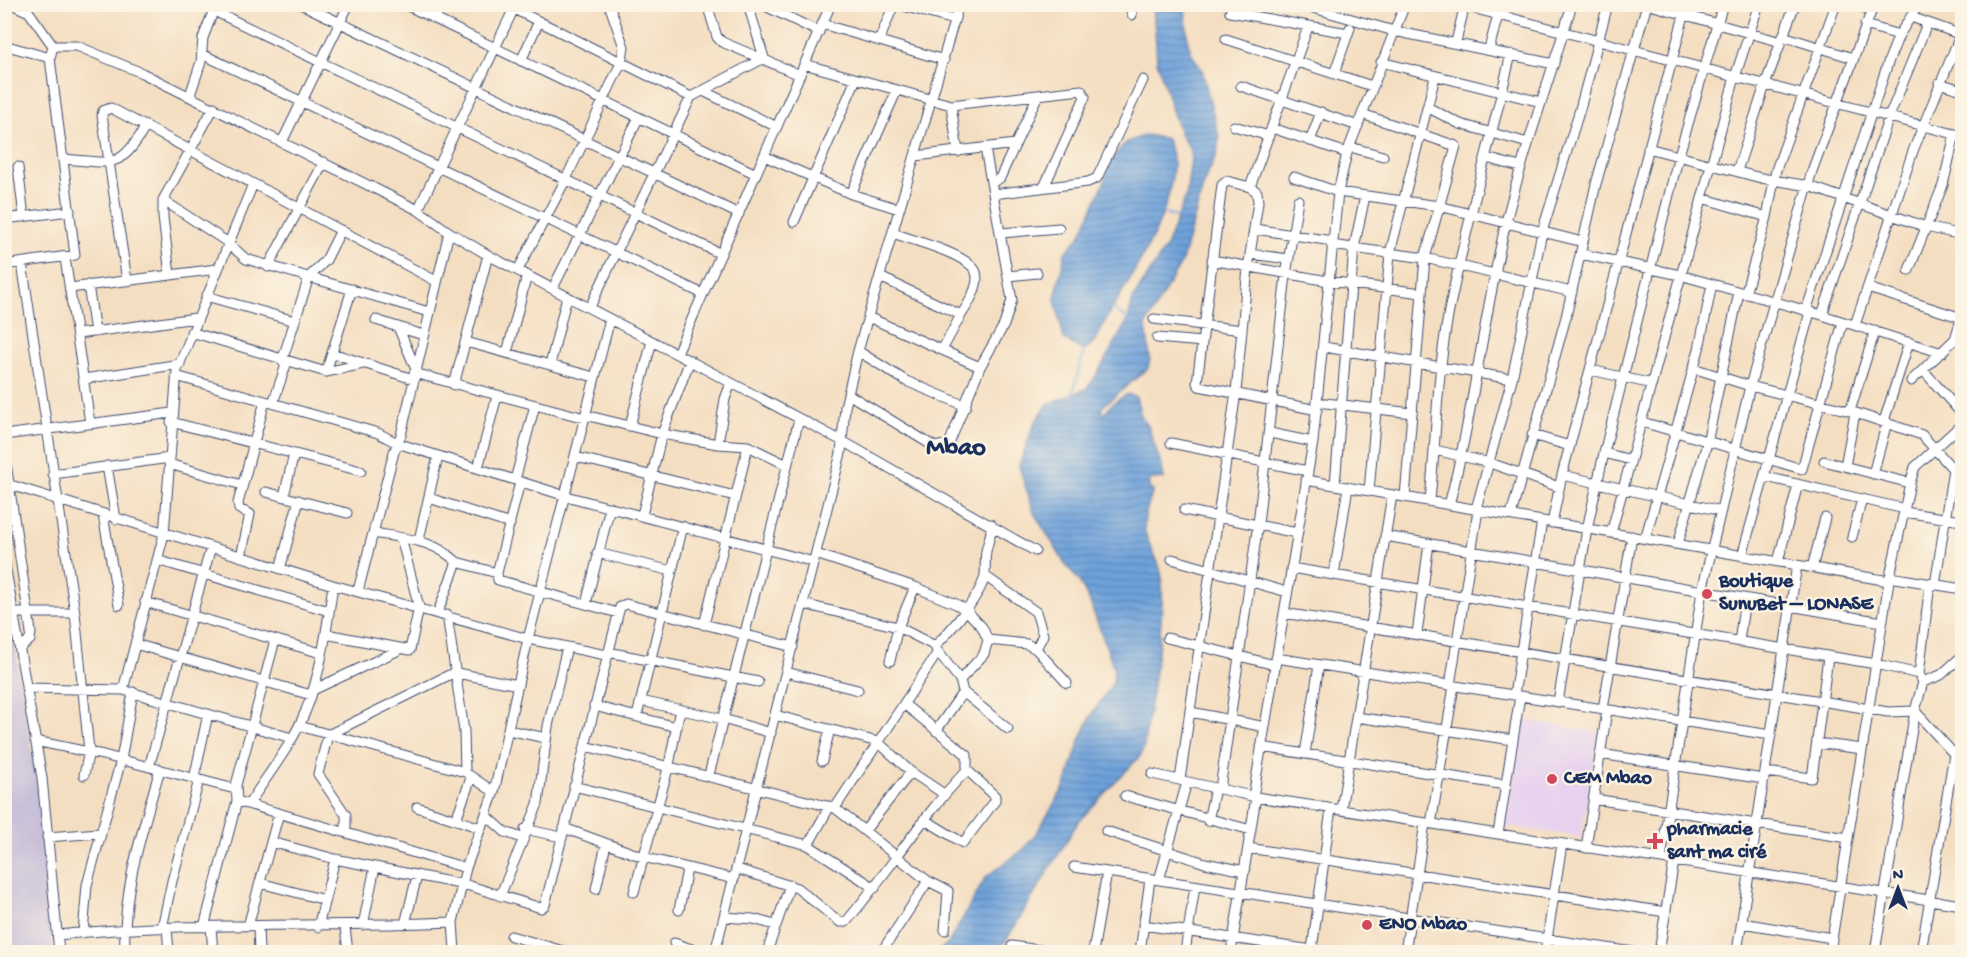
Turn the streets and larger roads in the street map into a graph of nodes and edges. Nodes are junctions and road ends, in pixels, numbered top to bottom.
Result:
1 (11, 4) edge
2 (301, 4) edge
3 (349, 4) edge
4 (404, 4) edge
5 (442, 4) edge
6 (609, 4) edge
7 (707, 4) edge
8 (748, 4) edge
9 (761, 4) edge
10 (831, 4) edge
11 (895, 4) edge
12 (959, 4) edge
13 (1130, 4) edge
14 (1299, 4) edge
15 (1405, 4) edge
16 (1501, 4) edge
17 (1572, 4) edge
18 (1608, 4) edge
19 (1687, 4) edge
20 (1723, 4) edge
21 (1759, 4) edge
22 (1795, 4) edge
23 (1836, 4) edge
24 (1855, 4) edge
25 (1918, 4) edge
26 (1462, 5) edge
27 (515, 7) edge
28 (215, 8) edge
29 (1872, 8) edge
30 (1230, 12) dead end
31 (1132, 15) dead end
32 (1498, 15) junction
33 (1684, 15) junction
34 (1911, 16) junction
35 (435, 20) junction
36 (954, 20) junction
37 (1353, 20) junction
38 (539, 21) junction
39 (340, 23) junction
40 (1927, 24) junction
41 (1716, 25) junction
42 (1865, 25) junction
43 (1308, 27) junction
44 (821, 28) junction
45 (1394, 31) junction
46 (1749, 32) junction
47 (1348, 33) junction
48 (1564, 33) junction
49 (1962, 34) edge
50 (1899, 36) junction
51 (1227, 39) dead end
52 (1782, 39) junction
53 (879, 41) junction
54 (1598, 41) junction
55 (1456, 42) junction
56 (4, 45) edge
57 (53, 46) junction
58 (624, 47) junction
59 (1819, 47) junction
60 (495, 48) junction
61 (1489, 49) junction
62 (1633, 50) junction
63 (202, 54) junction
64 (1511, 54) junction
65 (50, 58) junction
66 (764, 58) junction
67 (1853, 58) junction
68 (944, 60) junction
69 (520, 61) junction
70 (1672, 61) junction
71 (322, 62) junction
72 (1296, 62) junction
73 (1381, 62) junction
74 (621, 63) junction
75 (804, 64) junction
76 (1554, 64) junction
77 (635, 69) junction
78 (1704, 69) junction
79 (1334, 74) junction
80 (800, 75) junction
81 (1435, 77) junction
82 (1735, 77) junction
83 (856, 79) junction
84 (1143, 80) dead end
85 (1940, 83) junction
86 (1765, 85) junction
87 (1241, 86) dead end
88 (1372, 86) junction
89 (476, 88) junction
90 (897, 90) junction
91 (1962, 90) edge
92 (703, 91) junction
93 (1502, 93) junction
94 (1802, 94) junction
95 (190, 95) junction
96 (691, 97) junction
97 (1037, 97) junction
98 (1281, 100) junction
99 (604, 101) junction
100 (933, 101) junction
101 (303, 102) junction
102 (1541, 102) junction
103 (1836, 103) junction
104 (951, 105) junction
105 (214, 107) junction
106 (1427, 107) junction
107 (1321, 112) junction
108 (1870, 112) junction
109 (1362, 114) junction
110 (639, 117) junction
111 (1889, 117) junction
112 (146, 126) junction
113 (1234, 126) dead end
114 (1358, 126) junction
115 (1922, 126) junction
116 (458, 127) junction
117 (777, 127) junction
118 (1270, 132) junction
119 (1420, 132) junction
120 (1493, 132) junction
121 (673, 134) junction
122 (1959, 135) edge
123 (283, 140) junction
124 (584, 140) junction
125 (1311, 141) junction
126 (1528, 143) junction
127 (1015, 144) junction
128 (985, 148) junction
129 (1648, 148) junction
130 (1348, 150) junction
131 (192, 151) junction
132 (958, 152) junction
133 (1679, 155) junction
134 (619, 156) junction
135 (764, 156) junction
136 (916, 156) junction
137 (1383, 156) dead end
138 (1486, 158) junction
139 (63, 159) junction
140 (108, 162) junction
141 (324, 162) junction
142 (1712, 164) junction
143 (18, 166) dead end
144 (439, 167) junction
145 (1520, 167) junction
146 (1737, 171) junction
147 (654, 173) junction
148 (756, 174) junction
149 (1294, 177) dead end
150 (813, 178) junction
151 (566, 179) junction
152 (1775, 180) junction
153 (992, 183) junction
154 (253, 184) junction
155 (1809, 186) junction
156 (1250, 187) junction
157 (1044, 188) junction
158 (1338, 192) junction
159 (851, 194) junction
160 (993, 194) junction
161 (600, 196) junction
162 (1365, 196) junction
163 (1842, 196) junction
164 (1702, 198) junction
165 (163, 200) junction
166 (1298, 200) dead end
167 (1403, 201) junction
168 (1861, 202) junction
169 (1439, 206) junction
170 (301, 210) junction
171 (418, 210) junction
172 (899, 210) junction
173 (70, 211) junction
174 (635, 213) junction
175 (1470, 213) junction
176 (739, 214) junction
177 (1894, 214) junction
178 (24, 217) junction
179 (1767, 217) junction
180 (4, 219) edge
181 (546, 219) junction
182 (1506, 221) junction
183 (794, 222) dead end
184 (1926, 226) junction
185 (1059, 228) dead end
186 (1255, 229) junction
187 (340, 230) junction
188 (449, 232) junction
189 (892, 232) junction
190 (1542, 232) junction
191 (1001, 233) junction
192 (1293, 235) junction
193 (1962, 235) edge
194 (580, 236) junction
195 (227, 242) junction
196 (1583, 242) junction
197 (1332, 243) junction
198 (1354, 249) junction
199 (616, 252) junction
200 (1390, 253) junction
201 (721, 254) junction
202 (1250, 254) junction
203 (1581, 254) junction
204 (488, 255) junction
205 (65, 258) junction
206 (1425, 258) junction
207 (1212, 260) junction
208 (1289, 260) junction
209 (1621, 261) junction
210 (22, 263) junction
211 (1458, 264) junction
212 (4, 265) edge
213 (268, 267) junction
214 (1650, 267) junction
215 (1248, 268) junction
216 (217, 269) junction
217 (518, 270) junction
218 (1909, 270) dead end
219 (1037, 273) dead end
220 (1286, 274) junction
221 (170, 275) junction
222 (527, 275) junction
223 (1497, 275) junction
224 (1680, 275) junction
225 (1008, 276) junction
226 (309, 277) junction
227 (880, 277) junction
228 (127, 281) junction
229 (436, 281) junction
230 (1328, 282) junction
231 (1532, 284) junction
232 (1712, 284) junction
233 (88, 285) junction
234 (1351, 285) junction
235 (70, 288) junction
236 (553, 288) junction
237 (1386, 288) junction
238 (1868, 288) junction
239 (352, 289) junction
240 (1572, 292) junction
241 (1422, 293) junction
242 (1742, 293) junction
243 (703, 294) junction
244 (206, 296) junction
245 (567, 296) junction
246 (1776, 302) junction
247 (590, 307) junction
248 (1808, 311) junction
249 (429, 312) junction
250 (961, 315) junction
251 (1822, 315) junction
252 (868, 317) junction
253 (1962, 317) edge
254 (196, 318) junction
255 (609, 319) junction
256 (1154, 319) dead end
257 (376, 320) dead end
258 (295, 321) junction
259 (1843, 322) junction
260 (1204, 324) junction
261 (1855, 325) junction
262 (398, 327) junction
263 (1242, 330) junction
264 (1875, 331) junction
265 (95, 332) junction
266 (191, 332) junction
267 (78, 334) junction
268 (423, 334) junction
269 (1157, 338) dead end
270 (1955, 339) junction
271 (652, 341) junction
272 (465, 342) junction
273 (1202, 342) junction
274 (1909, 342) junction
275 (1324, 347) junction
276 (1962, 347) edge
277 (942, 350) junction
278 (858, 351) junction
279 (1347, 351) junction
280 (332, 353) junction
281 (507, 353) junction
282 (677, 353) junction
283 (1942, 353) junction
284 (1382, 356) junction
285 (690, 360) junction
286 (284, 361) junction
287 (1417, 361) junction
288 (180, 364) junction
289 (363, 364) junction
290 (550, 365) junction
291 (1441, 365) junction
292 (980, 367) junction
293 (1693, 368) junction
294 (1591, 370) junction
295 (1923, 370) junction
296 (1477, 371) junction
297 (327, 372) junction
298 (414, 373) junction
299 (176, 376) junction
300 (594, 377) junction
301 (1719, 377) junction
302 (1623, 378) junction
303 (84, 379) junction
304 (1512, 379) junction
305 (1911, 381) dead end
306 (731, 383) junction
307 (1652, 384) junction
308 (454, 385) junction
309 (1750, 386) junction
310 (1236, 392) junction
311 (848, 394) junction
312 (1786, 394) junction
313 (497, 396) junction
314 (1274, 400) junction
315 (269, 402) junction
316 (1820, 403) junction
317 (535, 405) junction
318 (1342, 405) junction
319 (966, 406) junction
320 (1317, 406) junction
321 (1377, 410) junction
322 (1852, 412) junction
323 (1412, 413) junction
324 (1962, 414) edge
325 (585, 416) junction
326 (172, 418) junction
327 (800, 420) junction
328 (1642, 422) junction
329 (1885, 422) junction
330 (90, 423) junction
331 (1962, 424) edge
332 (630, 426) junction
333 (45, 429) junction
334 (1673, 432) junction
335 (1270, 433) junction
336 (663, 434) junction
337 (4, 435) edge
338 (1532, 435) junction
339 (844, 442) junction
340 (1313, 442) junction
341 (397, 443) junction
342 (1171, 443) dead end
343 (1707, 443) junction
344 (254, 444) junction
345 (717, 444) junction
346 (748, 446) junction
347 (1570, 446) junction
348 (1935, 448) junction
349 (4, 450) edge
350 (1435, 450) junction
351 (1736, 452) junction
352 (1604, 453) junction
353 (294, 454) junction
354 (1227, 454) junction
355 (438, 456) junction
356 (576, 457) junction
357 (1462, 457) junction
358 (1630, 460) junction
359 (169, 461) junction
360 (1824, 461) dead end
361 (1266, 462) junction
362 (1770, 462) junction
363 (1490, 463) junction
364 (788, 465) junction
365 (107, 466) junction
366 (1845, 466) junction
367 (478, 468) junction
368 (1953, 469) junction
369 (361, 471) dead end
370 (53, 474) junction
371 (1521, 474) junction
372 (1873, 474) junction
373 (1307, 475) junction
374 (1562, 475) junction
375 (651, 476) junction
376 (1766, 477) junction
377 (1962, 479) edge
378 (518, 481) junction
379 (1910, 483) junction
380 (1597, 484) junction
381 (1798, 484) junction
382 (6, 485) edge
383 (243, 485) junction
384 (1335, 485) junction
385 (1348, 487) junction
386 (1559, 487) junction
387 (1622, 488) junction
388 (1369, 491) junction
389 (266, 492) dead end
390 (1392, 495) junction
391 (284, 496) junction
392 (566, 496) junction
393 (735, 496) junction
394 (1657, 496) junction
395 (1405, 497) junction
396 (429, 498) junction
397 (1862, 499) junction
398 (299, 500) junction
399 (58, 501) junction
400 (1430, 501) junction
401 (1689, 503) junction
402 (1449, 505) junction
403 (610, 507) junction
404 (1477, 509) junction
405 (1184, 510) dead end
406 (1904, 510) junction
407 (1721, 511) junction
408 (347, 513) dead end
409 (104, 515) junction
410 (642, 515) junction
411 (1511, 515) junction
412 (1218, 516) junction
413 (1825, 518) dead end
414 (116, 519) junction
415 (1946, 519) junction
416 (1542, 521) junction
417 (1962, 521) edge
418 (1552, 523) junction
419 (510, 524) junction
420 (992, 524) junction
421 (1258, 524) junction
422 (683, 526) junction
423 (1587, 529) junction
424 (374, 533) junction
425 (1297, 533) junction
426 (1611, 533) junction
427 (164, 534) junction
428 (724, 536) junction
429 (1385, 536) junction
430 (1632, 536) junction
431 (1852, 537) dead end
432 (401, 538) junction
433 (1645, 539) junction
434 (419, 540) junction
435 (1429, 543) junction
436 (1678, 544) junction
437 (211, 547) junction
438 (766, 548) junction
439 (1713, 550) junction
440 (1035, 551) dead end
441 (1471, 551) junction
442 (597, 553) junction
443 (1742, 556) junction
444 (241, 557) junction
445 (815, 558) junction
446 (4, 559) edge
447 (1172, 559) dead end
448 (157, 560) junction
449 (457, 562) junction
450 (1535, 562) junction
451 (1778, 562) junction
452 (1797, 565) junction
453 (1291, 568) junction
454 (1812, 568) junction
455 (280, 569) junction
456 (1210, 569) junction
457 (1580, 570) junction
458 (672, 571) junction
459 (497, 573) junction
460 (1334, 575) junction
461 (203, 576) junction
462 (985, 576) junction
463 (1625, 578) junction
464 (1889, 579) junction
465 (1378, 582) junction
466 (1250, 583) junction
467 (1933, 584) junction
468 (333, 585) junction
469 (915, 587) junction
470 (1424, 588) junction
471 (1962, 589) edge
472 (358, 591) junction
473 (1287, 591) junction
474 (1702, 591) junction
475 (541, 592) junction
476 (1464, 596) junction
477 (1745, 599) junction
478 (145, 602) junction
479 (585, 604) junction
480 (803, 604) junction
481 (119, 605) dead end
482 (1791, 606) junction
483 (1528, 607) junction
484 (419, 608) junction
485 (965, 609) junction
486 (329, 611) junction
487 (13, 613) junction
488 (30, 613) junction
489 (75, 613) junction
490 (618, 613) junction
491 (1284, 613) junction
492 (442, 614) junction
493 (1573, 614) junction
494 (662, 615) junction
495 (192, 616) junction
496 (1618, 622) junction
497 (1882, 622) junction
498 (704, 625) junction
499 (898, 627) junction
500 (1371, 627) junction
501 (326, 634) junction
502 (744, 634) junction
503 (1417, 634) junction
504 (1696, 635) junction
505 (1167, 638) dead end
506 (528, 639) junction
507 (275, 640) junction
508 (988, 640) junction
509 (1457, 641) junction
510 (1738, 642) junction
511 (135, 644) junction
512 (1199, 646) junction
513 (567, 647) junction
514 (793, 647) junction
515 (20, 648) junction
516 (936, 648) junction
517 (1036, 649) junction
518 (1784, 649) junction
519 (399, 650) junction
520 (1521, 651) junction
521 (321, 653) junction
522 (607, 654) junction
523 (1962, 656) edge
524 (1238, 657) junction
525 (1828, 657) junction
526 (182, 658) junction
527 (650, 659) junction
528 (1566, 659) junction
529 (890, 661) dead end
530 (1276, 662) junction
531 (1876, 664) junction
532 (1319, 665) junction
533 (1610, 666) junction
534 (786, 672) junction
535 (1364, 672) junction
536 (457, 673) junction
537 (733, 678) junction
538 (1921, 678) junction
539 (1689, 679) junction
540 (960, 680) junction
541 (265, 682) junction
542 (758, 682) dead end
543 (1067, 683) dead end
544 (518, 685) junction
545 (1452, 686) junction
546 (27, 688) junction
547 (84, 688) junction
548 (858, 690) dead end
549 (128, 691) junction
550 (312, 692) junction
551 (963, 692) junction
552 (1777, 693) junction
553 (1517, 696) junction
554 (1824, 700) junction
555 (641, 701) junction
556 (169, 702) junction
557 (1558, 702) junction
558 (905, 705) junction
559 (594, 706) junction
560 (1869, 708) junction
561 (1605, 709) junction
562 (680, 710) junction
563 (1914, 711) junction
564 (1191, 712) junction
565 (208, 714) junction
566 (775, 715) junction
567 (637, 716) junction
568 (1356, 717) junction
569 (723, 719) junction
570 (1231, 720) junction
571 (1682, 721) junction
572 (299, 726) junction
573 (253, 727) junction
574 (677, 727) junction
575 (1265, 727) junction
576 (830, 729) junction
577 (1008, 729) dead end
578 (508, 730) junction
579 (1447, 730) junction
580 (936, 731) junction
581 (771, 733) junction
582 (328, 735) junction
583 (1771, 735) junction
584 (292, 738) junction
585 (546, 738) junction
586 (1513, 740) junction
587 (35, 741) junction
588 (878, 742) junction
589 (1817, 743) junction
590 (585, 746) junction
591 (1261, 747) junction
592 (1862, 749) junction
593 (89, 751) junction
594 (1305, 754) junction
595 (1600, 754) junction
596 (1954, 754) junction
597 (121, 760) junction
598 (822, 760) dead end
599 (1349, 761) junction
600 (1962, 763) edge
601 (669, 765) junction
602 (1676, 765) junction
603 (149, 767) junction
604 (160, 769) junction
605 (968, 770) junction
606 (911, 772) junction
607 (1152, 774) dead end
608 (84, 775) dead end
609 (468, 775) junction
610 (709, 775) junction
611 (1439, 775) junction
612 (1765, 775) junction
613 (197, 779) junction
614 (1183, 781) junction
615 (1506, 785) junction
616 (574, 786) junction
617 (757, 788) junction
618 (1217, 788) junction
619 (235, 789) junction
620 (494, 792) junction
621 (944, 794) junction
622 (1125, 796) dead end
623 (1255, 797) junction
624 (1594, 799) junction
625 (237, 801) junction
626 (249, 804) junction
627 (658, 806) junction
628 (417, 807) dead end
629 (832, 807) junction
630 (1331, 809) junction
631 (1341, 810) junction
632 (1669, 810) junction
633 (1178, 812) junction
634 (279, 813) junction
635 (486, 815) junction
636 (456, 819) junction
637 (924, 819) junction
638 (1208, 821) junction
639 (1428, 823) junction
640 (1757, 824) junction
641 (481, 828) junction
642 (747, 829) junction
643 (866, 829) junction
644 (1251, 830) junction
645 (1106, 831) dead end
646 (346, 832) junction
647 (562, 832) junction
648 (100, 833) junction
649 (523, 833) junction
650 (1498, 834) junction
651 (47, 837) junction
652 (1848, 838) junction
653 (271, 842) junction
654 (606, 844) junction
655 (1562, 844) junction
656 (808, 845) junction
657 (1248, 848) junction
658 (1586, 848) junction
659 (1167, 851) junction
660 (643, 857) junction
661 (898, 857) junction
662 (335, 859) junction
663 (1661, 859) junction
664 (1324, 860) junction
665 (1674, 861) junction
666 (375, 867) junction
667 (466, 867) junction
668 (1074, 867) dead end
669 (687, 869) junction
670 (1245, 870) junction
671 (1107, 872) junction
672 (1750, 873) junction
673 (735, 874) junction
674 (1417, 874) junction
675 (417, 876) junction
676 (1155, 879) junction
677 (928, 881) junction
678 (260, 883) junction
679 (462, 884) junction
680 (790, 885) junction
681 (1196, 886) junction
682 (1840, 886) junction
683 (875, 888) junction
684 (596, 889) dead end
685 (634, 892) dead end
686 (1241, 892) junction
687 (1884, 893) junction
688 (1554, 895) junction
689 (500, 896) junction
690 (325, 900) junction
691 (1929, 900) junction
692 (1318, 904) junction
693 (1962, 905) edge
694 (679, 910) dead end
695 (1666, 912) junction
696 (724, 917) junction
697 (1410, 918) junction
698 (453, 922) junction
699 (1742, 923) junction
700 (405, 924) junction
701 (775, 925) junction
702 (1143, 925) junction
703 (253, 926) junction
704 (363, 926) junction
705 (208, 927) junction
706 (318, 927) junction
707 (345, 927) junction
708 (165, 928) junction
709 (945, 930) dead end
710 (125, 931) junction
711 (1188, 932) junction
712 (83, 933) junction
713 (57, 935) junction
714 (511, 936) dead end
715 (1832, 938) junction
716 (1234, 939) junction
717 (1547, 939) junction
718 (674, 943) dead end
719 (886, 945) dead end
720 (1012, 946) dead end
721 (1312, 950) junction
722 (59, 952) edge
723 (125, 952) edge
724 (170, 952) edge
725 (213, 952) edge
726 (259, 952) edge
727 (348, 952) edge
728 (454, 952) edge
729 (567, 952) edge
730 (700, 952) edge
731 (715, 952) edge
732 (767, 952) edge
733 (1050, 952) edge
734 (1093, 952) edge
735 (1140, 952) edge
736 (1185, 952) edge
737 (1231, 952) edge
738 (1324, 952) edge
739 (1405, 952) edge
740 (1545, 952) edge
741 (1633, 952) edge
742 (1659, 952) edge
743 (1737, 952) edge
744 (1830, 952) edge
745 (1875, 952) edge
746 (1921, 952) edge

1 - 57 street
2 - 39 street
3 - 39 street
4 - 35 street
5 - 35 street
6 - 58 street
7 - 66 street
8 - 66 street
9 - 44 street
10 - 44 street
11 - 36 street
11 - 53 street
12 - 36 street
13 - 31 street
14 - 37 street
15 - 45 street
16 - 32 street
17 - 48 street
18 - 54 street
19 - 33 street
20 - 41 street
21 - 46 street
22 - 52 street
23 - 59 street
24 - 29 street
25 - 34 street
26 - 32 street
26 - 55 street
27 - 38 street
27 - 60 street
28 - 63 street
28 - 71 street
29 - 42 street
30 - 43 street
32 - 48 street
32 - 61 street
33 - 41 street
33 - 62 street
33 - 70 street
34 - 40 street
34 - 50 street
35 - 60 street
36 - 68 street
37 - 45 street
37 - 47 street
38 - 69 street
38 - 74 street
39 - 71 street
39 - 89 street
40 - 49 street
40 - 111 street
41 - 46 street
41 - 78 street
42 - 50 street
42 - 67 street
43 - 47 street
43 - 72 street
44 - 53 street
44 - 75 street
45 - 55 street
45 - 73 street
46 - 52 street
46 - 82 street
47 - 79 street
48 - 54 street
48 - 76 street
49 - 85 street
50 - 108 street
51 - 72 street
52 - 59 street
52 - 86 street
53 - 68 street
54 - 62 street
54 - 190 street
55 - 61 street
56 - 65 street
57 - 65 street
57 - 95 street
58 - 74 street
58 - 77 street
59 - 67 street
59 - 94 street
60 - 69 street
60 - 89 street
61 - 64 street
62 - 70 street
62 - 196 street
63 - 95 street
63 - 101 street
64 - 76 street
64 - 93 street
65 - 139 street
66 - 80 street
66 - 92 street
67 - 103 street
68 - 100 street
69 - 99 street
70 - 78 street
70 - 129 street
71 - 101 street
71 - 116 street
72 - 79 street
72 - 98 street
73 - 81 street
73 - 88 street
74 - 77 street
74 - 99 street
75 - 80 street
75 - 83 street
76 - 102 street
77 - 96 street
78 - 82 street
78 - 133 street
79 - 88 street
80 - 117 street
81 - 93 street
81 - 106 street
82 - 86 street
82 - 142 street
83 - 90 street
83 - 150 street
84 - 157 street
85 - 91 street
85 - 115 street
86 - 94 street
86 - 146 street
87 - 98 street
88 - 109 street
89 - 116 street
89 - 124 street
90 - 100 street
90 - 159 street
92 - 96 street
92 - 117 street
93 - 102 street
93 - 120 street
94 - 103 street
94 - 152 street
95 - 105 street
96 - 121 street
97 - 104 street
97 - 127 street
97 - 157 street
98 - 107 street
98 - 118 street
99 - 110 street
99 - 124 street
100 - 104 street
100 - 136 street
101 - 123 street
101 - 144 street
102 - 126 street
103 - 108 street
103 - 155 street
104 - 132 street
105 - 123 street
105 - 131 street
106 - 119 street
106 - 120 street
107 - 114 street
107 - 125 street
108 - 111 street
108 - 163 street
109 - 114 street
109 - 119 street
110 - 121 street
110 - 134 street
111 - 115 street
111 - 168 street
112 - 131 street
112 - 140 street
112 - 140 street
113 - 118 street
114 - 130 street
115 - 122 street
115 - 177 street
116 - 144 street
116 - 151 street
117 - 135 street
118 - 125 street
118 - 156 street
119 - 167 street
119 - 169 street
120 - 126 street
120 - 138 street
121 - 147 street
121 - 148 street
122 - 184 street
123 - 141 street
124 - 134 street
124 - 151 street
125 - 130 street
126 - 145 street
127 - 128 street
127 - 153 street
128 - 132 street
128 - 153 street
129 - 133 street
129 - 209 street
130 - 137 street
130 - 158 street
131 - 154 street
131 - 165 street
132 - 136 street
133 - 142 street
133 - 214 street
134 - 147 street
134 - 161 street
135 - 148 street
135 - 150 street
136 - 172 street
138 - 145 street
138 - 175 street
139 - 140 street
139 - 173 street
140 - 228 street
141 - 170 street
141 - 171 street
142 - 146 street
142 - 164 street
143 - 178 street
144 - 171 street
144 - 181 street
145 - 182 street
146 - 152 street
147 - 174 street
147 - 176 street
148 - 176 street
149 - 158 street
150 - 159 street
150 - 183 street
151 - 161 street
151 - 181 street
152 - 155 street
152 - 179 street
153 - 160 street
154 - 170 street
154 - 195 street
155 - 163 street
155 - 246 street
156 - 186 street
156 - 207 street
157 - 160 street
158 - 162 street
158 - 197 street
159 - 172 street
160 - 191 street
161 - 174 street
161 - 194 street
162 - 167 street
162 - 198 street
163 - 168 street
163 - 248 street
164 - 179 street
164 - 224 street
165 - 195 street
165 - 221 street
166 - 192 street
167 - 169 street
167 - 200 street
168 - 177 street
168 - 251 street
169 - 175 street
169 - 206 street
170 - 187 street
170 - 213 street
171 - 188 street
172 - 189 street
173 - 178 street
173 - 205 street
174 - 199 street
174 - 201 street
175 - 182 street
175 - 211 street
176 - 201 street
177 - 184 street
177 - 238 street
178 - 180 street
179 - 242 street
181 - 194 street
181 - 217 street
182 - 190 street
182 - 223 street
184 - 193 street
184 - 218 street
185 - 191 street
186 - 192 street
186 - 202 street
187 - 226 street
187 - 229 street
188 - 204 street
188 - 229 street
189 - 227 street
189 - 250 street
190 - 196 street
190 - 231 street
191 - 225 street
192 - 197 street
192 - 208 street
194 - 199 street
194 - 236 street
195 - 213 street
195 - 216 street
196 - 203 street
197 - 198 street
197 - 230 street
198 - 200 street
198 - 234 street
199 - 243 street
199 - 247 street
200 - 206 street
200 - 237 street
201 - 243 street
202 - 208 street
202 - 215 street
203 - 209 street
203 - 240 street
204 - 217 street
204 - 272 street
205 - 210 street
205 - 235 street
206 - 211 street
206 - 241 street
207 - 215 street
207 - 260 street
208 - 220 street
209 - 214 street
209 - 294 street
210 - 212 street
210 - 333 street
211 - 223 street
211 - 291 street
213 - 226 street
214 - 224 street
214 - 302 street
215 - 220 street
215 - 263 street
216 - 221 street
216 - 244 street
217 - 222 street
219 - 225 street
220 - 230 street
220 - 314 street
221 - 228 street
222 - 236 street
222 - 281 street
223 - 231 street
223 - 296 street
224 - 232 street
224 - 307 street
225 - 292 street
226 - 239 street
226 - 258 street
227 - 250 street
227 - 252 street
228 - 233 street
229 - 249 street
230 - 234 street
230 - 275 street
231 - 240 street
231 - 304 street
232 - 242 street
232 - 293 street
233 - 235 street
233 - 265 street
234 - 237 street
234 - 279 street
235 - 267 street
236 - 245 street
237 - 241 street
237 - 284 street
238 - 253 street
238 - 261 street
239 - 249 street
239 - 280 street
240 - 338 street
241 - 287 street
242 - 246 street
242 - 301 street
243 - 282 street
244 - 254 street
244 - 258 street
245 - 247 street
245 - 290 street
246 - 248 street
246 - 309 street
247 - 255 street
248 - 251 street
248 - 312 street
249 - 268 street
250 - 277 street
251 - 259 street
252 - 277 street
252 - 278 street
253 - 270 street
254 - 265 street
254 - 266 street
255 - 271 street
255 - 300 street
256 - 260 street
257 - 262 street
258 - 286 street
259 - 261 street
259 - 316 street
260 - 263 street
260 - 273 street
261 - 264 street
262 - 268 street
262 - 298 street
263 - 310 street
264 - 274 street
264 - 322 street
265 - 267 street
266 - 286 street
266 - 288 street
267 - 303 street
268 - 298 street
269 - 273 street
270 - 276 street
270 - 283 street
271 - 282 street
271 - 332 street
272 - 281 street
272 - 308 street
273 - 310 street
274 - 283 street
274 - 329 street
275 - 279 street
275 - 320 street
277 - 292 street
278 - 311 street
278 - 319 street
279 - 284 street
279 - 318 street
280 - 289 street
280 - 297 street
281 - 290 street
282 - 285 street
283 - 295 street
284 - 287 street
284 - 321 street
285 - 306 street
285 - 336 street
286 - 297 street
286 - 315 street
287 - 291 street
287 - 323 street
288 - 299 street
288 - 303 street
289 - 297 street
289 - 298 street
290 - 300 street
291 - 296 street
291 - 350 street
292 - 319 street
293 - 301 street
293 - 334 street
294 - 302 street
294 - 347 street
295 - 305 street
295 - 324 street
296 - 304 street
296 - 357 street
298 - 308 street
298 - 341 street
299 - 315 street
299 - 326 street
300 - 325 street
301 - 309 street
301 - 343 street
302 - 307 street
302 - 352 street
303 - 330 street
304 - 363 street
306 - 327 street
306 - 345 street
307 - 328 street
308 - 313 street
309 - 312 street
309 - 351 street
310 - 314 street
310 - 354 street
311 - 319 street
311 - 339 street
312 - 316 street
312 - 362 street
313 - 317 street
313 - 367 street
314 - 320 street
314 - 335 street
315 - 341 street
315 - 344 street
316 - 322 street
316 - 362 street
317 - 325 street
317 - 378 street
318 - 320 street
318 - 321 street
318 - 384 street
320 - 340 street
321 - 323 street
321 - 388 street
322 - 329 street
322 - 366 street
323 - 395 street
325 - 332 street
325 - 356 street
326 - 330 street
326 - 344 street
326 - 359 street
327 - 339 street
327 - 364 street
328 - 334 street
328 - 358 street
329 - 348 street
329 - 372 street
330 - 333 street
331 - 348 street
332 - 336 street
333 - 337 street
333 - 370 street
334 - 343 street
334 - 394 street
335 - 340 street
335 - 361 street
336 - 345 street
336 - 375 street
338 - 347 street
338 - 371 street
339 - 420 street
339 - 445 street
340 - 373 street
341 - 355 street
341 - 424 street
342 - 354 street
343 - 351 street
343 - 401 street
344 - 353 street
344 - 383 street
345 - 346 street
346 - 364 street
346 - 393 street
347 - 374 street
348 - 368 street
348 - 379 street
349 - 382 street
350 - 357 street
350 - 400 street
351 - 362 street
351 - 407 street
352 - 358 street
352 - 380 street
353 - 369 street
353 - 391 street
354 - 361 street
354 - 412 street
355 - 367 street
355 - 396 street
356 - 375 street
356 - 392 street
357 - 363 street
357 - 402 street
358 - 387 street
359 - 365 street
359 - 383 street
359 - 427 street
360 - 366 street
361 - 373 street
361 - 421 street
362 - 376 street
363 - 371 street
363 - 404 street
364 - 438 street
365 - 370 street
365 - 414 street
366 - 372 street
367 - 378 street
368 - 377 street
368 - 415 street
370 - 399 street
371 - 386 street
371 - 411 street
372 - 379 street
373 - 384 street
373 - 425 street
374 - 380 street
374 - 386 street
375 - 393 street
375 - 410 street
376 - 381 street
376 - 443 street
378 - 392 street
378 - 419 street
379 - 406 street
380 - 387 street
380 - 423 street
381 - 397 street
381 - 451 street
382 - 399 street
382 - 488 street
383 - 444 street
384 - 385 street
385 - 388 street
385 - 460 street
386 - 418 street
387 - 394 street
387 - 426 street
388 - 390 street
389 - 391 street
390 - 395 street
390 - 429 street
391 - 398 street
392 - 403 street
392 - 475 street
393 - 428 street
394 - 401 street
394 - 433 street
395 - 400 street
396 - 419 street
396 - 434 street
397 - 406 street
397 - 431 street
398 - 408 street
398 - 455 street
399 - 409 street
399 - 489 street
400 - 402 street
401 - 407 street
401 - 436 street
402 - 404 street
403 - 410 street
403 - 442 street
404 - 411 street
404 - 441 street
405 - 412 street
406 - 415 street
406 - 464 street
407 - 439 street
409 - 414 street
409 - 481 street
410 - 422 street
411 - 416 street
412 - 421 street
412 - 456 street
413 - 454 street
414 - 427 street
415 - 417 street
415 - 467 street
416 - 418 street
416 - 450 street
418 - 423 street
419 - 459 street
420 - 440 street
420 - 462 street
421 - 425 street
421 - 466 street
422 - 428 street
422 - 458 street
423 - 426 street
423 - 457 street
424 - 432 street
424 - 472 street
425 - 453 street
426 - 430 street
427 - 437 street
427 - 448 street
428 - 438 street
428 - 498 street
429 - 435 street
429 - 465 street
430 - 433 street
430 - 463 street
432 - 434 street
432 - 484 street
433 - 436 street
434 - 449 street
435 - 441 street
435 - 470 street
436 - 439 street
437 - 444 street
437 - 461 street
438 - 445 street
438 - 502 street
439 - 443 street
439 - 474 street
441 - 450 street
441 - 476 street
442 - 458 street
442 - 479 street
443 - 451 street
444 - 455 street
445 - 469 street
445 - 480 street
446 - 487 street
447 - 456 street
448 - 461 street
448 - 478 street
449 - 459 street
449 - 492 street
450 - 457 street
450 - 483 street
451 - 452 street
452 - 454 street
452 - 482 street
453 - 460 street
453 - 473 street
454 - 464 street
455 - 468 street
456 - 466 street
456 - 512 street
457 - 463 street
457 - 493 street
458 - 494 street
459 - 475 street
460 - 465 street
461 - 486 street
461 - 495 street
462 - 485 street
462 - 517 street
463 - 474 street
463 - 496 street
464 - 467 street
464 - 497 street
465 - 470 street
465 - 500 street
466 - 473 street
466 - 524 street
467 - 471 street
467 - 538 street
468 - 472 street
468 - 486 street
469 - 485 street
469 - 499 street
470 - 476 street
470 - 503 street
472 - 484 street
473 - 491 street
474 - 477 street
474 - 504 street
475 - 479 street
475 - 506 street
476 - 483 street
476 - 509 street
477 - 482 street
477 - 510 street
478 - 495 street
478 - 511 street
479 - 490 street
480 - 499 street
480 - 514 street
482 - 497 street
482 - 518 street
483 - 493 street
483 - 520 street
484 - 492 street
484 - 519 street
485 - 508 street
485 - 516 street
486 - 501 street
487 - 488 street
487 - 515 street
488 - 489 street
488 - 515 street
489 - 547 street
490 - 494 street
490 - 522 street
491 - 500 street
491 - 530 street
492 - 506 street
492 - 536 street
493 - 496 street
493 - 528 street
494 - 498 street
494 - 527 street
495 - 507 street
495 - 526 street
496 - 504 street
496 - 533 street
497 - 531 street
498 - 502 street
499 - 516 street
499 - 529 street
500 - 503 street
500 - 535 street
501 - 519 street
501 - 521 street
502 - 514 street
502 - 537 street
503 - 509 street
504 - 510 street
504 - 539 street
505 - 512 street
506 - 513 street
506 - 544 street
507 - 521 street
507 - 541 street
508 - 517 street
508 - 540 street
509 - 520 street
509 - 545 street
510 - 518 street
511 - 526 street
511 - 549 street
512 - 524 street
512 - 564 street
513 - 522 street
513 - 585 street
514 - 534 street
515 - 546 street
516 - 540 street
516 - 558 street
517 - 543 street
518 - 525 street
518 - 552 street
519 - 550 street
520 - 528 street
520 - 553 street
521 - 550 street
522 - 527 street
522 - 559 street
523 - 538 street
524 - 530 street
524 - 570 street
525 - 531 street
525 - 554 street
526 - 541 street
526 - 556 street
527 - 537 street
527 - 555 street
528 - 533 street
528 - 557 street
530 - 532 street
530 - 575 street
531 - 538 street
531 - 560 street
532 - 535 street
532 - 594 street
533 - 539 street
533 - 561 street
534 - 548 street
534 - 566 street
535 - 545 street
535 - 568 street
536 - 544 street
536 - 582 street
536 - 609 street
537 - 542 street
537 - 569 street
538 - 563 street
539 - 552 street
539 - 571 street
540 - 551 street
541 - 550 street
541 - 573 street
544 - 578 street
545 - 553 street
545 - 579 street
546 - 547 street
546 - 587 street
547 - 549 street
547 - 593 street
549 - 556 street
549 - 597 street
550 - 572 street
551 - 577 street
551 - 580 street
552 - 554 street
552 - 583 street
553 - 557 street
553 - 586 street
554 - 560 street
554 - 589 street
555 - 562 street
555 - 567 street
556 - 565 street
556 - 603 street
557 - 561 street
558 - 580 street
558 - 588 street
559 - 567 street
559 - 590 street
560 - 563 street
560 - 592 street
561 - 571 street
561 - 595 street
562 - 569 street
562 - 574 street
563 - 596 street
563 - 687 street
564 - 570 street
564 - 614 street
565 - 573 street
565 - 613 street
566 - 576 street
566 - 581 street
567 - 574 street
568 - 579 street
568 - 599 street
569 - 581 street
569 - 610 street
570 - 575 street
570 - 618 street
571 - 583 street
571 - 602 street
572 - 582 street
572 - 584 street
573 - 584 street
573 - 619 street
574 - 601 street
575 - 591 street
576 - 588 street
576 - 598 street
578 - 585 street
578 - 620 street
579 - 586 street
579 - 611 street
580 - 605 street
581 - 617 street
582 - 609 street
582 - 646 street
583 - 612 street
584 - 626 street
585 - 649 street
586 - 615 street
587 - 593 street
587 - 651 street
588 - 606 street
588 - 629 street
589 - 592 street
589 - 612 street
590 - 601 street
590 - 616 street
591 - 594 street
591 - 623 street
592 - 652 street
593 - 597 street
593 - 608 street
594 - 599 street
595 - 602 street
595 - 624 street
596 - 600 street
596 - 691 street
597 - 603 street
597 - 648 street
599 - 611 street
599 - 631 street
601 - 610 street
601 - 627 street
602 - 612 street
602 - 632 street
603 - 604 street
604 - 613 street
604 - 710 street
605 - 621 street
605 - 637 street
606 - 621 street
606 - 643 street
607 - 614 street
609 - 620 street
609 - 636 street
610 - 617 street
611 - 615 street
611 - 639 street
612 - 640 street
613 - 619 street
613 - 708 street
614 - 618 street
614 - 633 street
615 - 650 street
616 - 627 street
616 - 647 street
617 - 629 street
617 - 642 street
618 - 623 street
618 - 638 street
619 - 625 street
620 - 635 street
621 - 637 street
622 - 633 street
623 - 630 street
623 - 644 street
624 - 632 street
624 - 658 street
625 - 626 street
625 - 705 street
626 - 634 street
627 - 642 street
627 - 660 street
628 - 636 street
629 - 643 street
629 - 656 street
630 - 631 street
630 - 664 street
631 - 639 street
632 - 640 street
632 - 663 street
633 - 638 street
633 - 659 street
634 - 646 street
634 - 653 street
635 - 641 street
635 - 649 street
636 - 641 street
637 - 661 street
638 - 644 street
639 - 650 street
639 - 674 street
640 - 652 street
640 - 672 street
641 - 667 street
642 - 656 street
642 - 673 street
643 - 661 street
644 - 657 street
645 - 659 street
646 - 667 street
647 - 649 street
647 - 654 street
647 - 689 street
648 - 651 street
648 - 712 street
649 - 689 street
650 - 655 street
651 - 713 street
652 - 682 street
653 - 662 street
653 - 678 street
654 - 660 street
654 - 684 street
655 - 658 street
655 - 688 street
656 - 683 street
657 - 664 street
657 - 670 street
658 - 663 street
659 - 670 street
659 - 676 street
660 - 669 street
660 - 685 street
661 - 677 street
661 - 683 street
662 - 666 street
662 - 690 street
663 - 665 street
664 - 674 street
664 - 692 street
665 - 672 street
665 - 695 street
666 - 675 street
666 - 704 street
667 - 679 street
668 - 671 street
669 - 673 street
669 - 694 street
670 - 686 street
671 - 676 street
671 - 734 street
672 - 682 street
672 - 699 street
673 - 680 street
673 - 696 street
674 - 688 street
674 - 697 street
675 - 679 street
675 - 700 street
676 - 681 street
676 - 702 street
677 - 709 street
677 - 719 street
678 - 690 street
678 - 703 street
679 - 689 street
679 - 698 street
680 - 683 street
680 - 701 street
681 - 686 street
681 - 711 street
682 - 687 street
682 - 715 street
686 - 692 street
686 - 716 street
687 - 691 street
687 - 745 street
688 - 695 street
688 - 717 street
690 - 706 street
691 - 693 street
691 - 746 street
692 - 697 street
692 - 721 street
695 - 742 street
696 - 701 street
696 - 731 street
697 - 717 street
697 - 739 street
698 - 700 street
698 - 728 street
699 - 715 street
699 - 743 street
700 - 704 street
701 - 732 street
702 - 711 street
702 - 735 street
703 - 705 street
703 - 706 street
703 - 726 street
704 - 707 street
705 - 708 street
705 - 725 street
706 - 707 street
707 - 727 street
708 - 710 street
708 - 724 street
710 - 712 street
710 - 723 street
711 - 716 street
711 - 736 street
712 - 713 street
713 - 722 street
714 - 729 street
715 - 744 street
716 - 721 street
716 - 737 street
717 - 740 street
717 - 741 street
718 - 730 street
720 - 733 street
721 - 738 street

